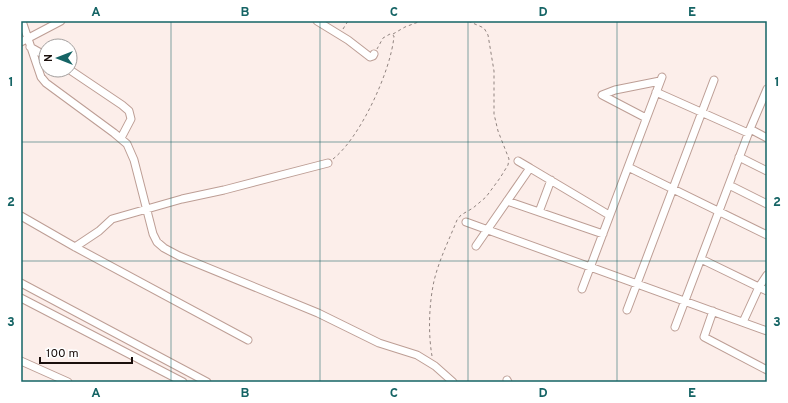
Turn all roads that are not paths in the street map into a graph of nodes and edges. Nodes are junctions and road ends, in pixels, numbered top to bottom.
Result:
1 (22, 21) edge
2 (61, 21) edge
3 (317, 21) edge
4 (24, 41) edge
5 (30, 47) junction
6 (38, 52) edge
7 (374, 54) road end
8 (78, 75) edge
9 (714, 80) dead end
10 (767, 89) edge
11 (656, 92) junction
12 (765, 97) edge
13 (702, 112) junction
14 (646, 118) junction
15 (749, 131) junction
16 (120, 138) junction
17 (767, 138) edge
18 (739, 157) junction
19 (518, 161) dead end
20 (328, 163) road end
21 (628, 167) junction
22 (530, 168) junction
23 (767, 171) edge
24 (551, 180) junction
25 (729, 185) junction
26 (673, 189) junction
27 (507, 201) junction
28 (767, 204) edge
29 (147, 208) junction
30 (539, 212) junction
31 (719, 212) junction
32 (610, 215) junction
33 (21, 216) edge
34 (466, 222) dead end
35 (488, 230) junction
36 (602, 234) junction
37 (767, 235) edge
38 (476, 246) dead end
39 (75, 247) junction
40 (701, 259) junction
41 (590, 266) junction
42 (767, 275) edge
43 (21, 283) edge
44 (637, 283) junction
45 (759, 287) junction
46 (582, 289) dead end
47 (767, 291) edge
48 (21, 298) edge
49 (685, 301) junction
50 (626, 310) dead end
51 (713, 311) junction
52 (744, 322) junction
53 (675, 327) dead end
54 (767, 331) edge
55 (248, 340) dead end
56 (21, 361) edge
57 (767, 370) edge
58 (68, 382) edge
59 (183, 382) edge
60 (207, 382) edge
61 (453, 382) edge

1 - 4 street
2 - 4 street
3 - 7 street
4 - 5 street
5 - 6 street
5 - 16 street
8 - 16 street
9 - 13 street
10 - 12 street
11 - 13 street
11 - 14 street
11 - 14 street
12 - 15 street
13 - 15 street
13 - 26 street
14 - 21 street
15 - 17 street
15 - 18 street
16 - 29 street
18 - 23 street
18 - 25 street
19 - 22 street
20 - 29 street
21 - 26 street
21 - 32 street
22 - 24 street
22 - 27 street
24 - 30 street
24 - 32 street
25 - 28 street
25 - 31 street
26 - 31 street
26 - 44 street
27 - 30 street
27 - 35 street
29 - 39 street
29 - 61 street
30 - 36 street
31 - 37 street
31 - 40 street
32 - 36 street
33 - 39 street
34 - 35 street
35 - 38 street
35 - 41 street
36 - 41 street
39 - 55 street
40 - 45 street
40 - 49 street
41 - 44 street
41 - 46 street
42 - 45 street
43 - 60 street
44 - 49 street
44 - 50 street
45 - 47 street
45 - 52 street
48 - 59 street
49 - 51 street
49 - 53 street
51 - 52 street
51 - 57 street
52 - 54 street
56 - 58 street

